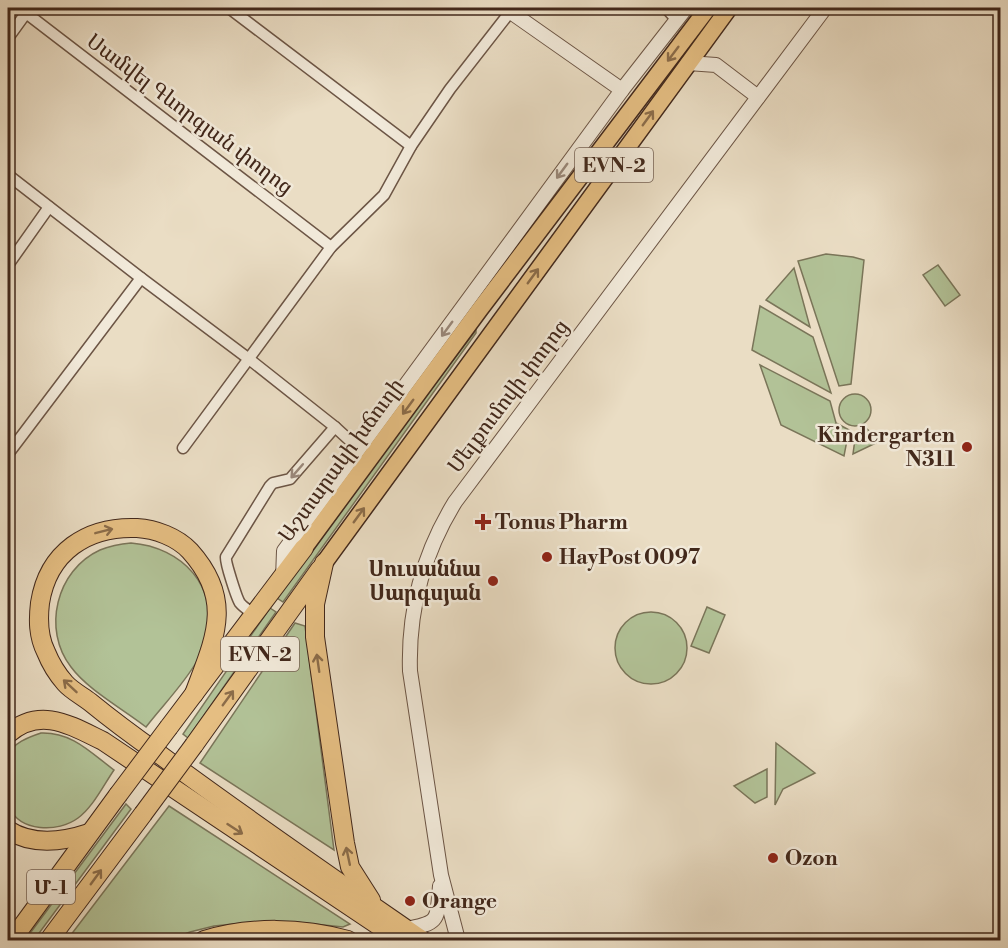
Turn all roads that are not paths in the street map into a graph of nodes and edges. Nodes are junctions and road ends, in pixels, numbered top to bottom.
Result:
1 (229, 8) edge
2 (666, 8) edge
3 (686, 8) edge
4 (708, 8) edge
5 (729, 8) edge
6 (825, 8) edge
7 (28, 10) edge
8 (508, 10) edge
9 (677, 20) junction
10 (8, 38) edge
11 (688, 63) junction
12 (621, 90) junction
13 (758, 97) junction
14 (411, 146) junction
15 (8, 175) edge
16 (49, 207) junction
17 (331, 247) junction
18 (8, 265) edge
19 (141, 278) junction
20 (480, 309) junction
21 (499, 323) junction
22 (249, 359) junction
23 (335, 427) junction
24 (183, 448) dead end
25 (359, 449) junction
26 (8, 454) edge
27 (304, 548) joint
28 (324, 562) junction
29 (283, 578) junction
30 (255, 615) junction
31 (194, 694) junction
32 (8, 734) edge
33 (8, 830) edge
34 (89, 833) junction
35 (441, 875) junction
36 (375, 907) junction
37 (403, 935) edge
38 (12, 940) edge
39 (49, 940) edge
40 (204, 940) edge
41 (348, 940) edge
42 (422, 940) edge
43 (458, 940) edge

1 - 14 street
2 - 9 street
3 - 9 street
4 -> 20 main road, Աշտարակի խճուղի / EVN-2
5 - 11 main road, EVN-2
6 - 13 street, Մելքումովի փողոց
7 - 10 street
7 - 17 street, Սամվել Գևորգյան փողոց
8 - 12 street
8 - 14 street
9 - 12 street
11 - 13 street
21 -> 11 main road, EVN-2
12 -> 25 street
13 - 35 street, Մելքումովի փողոց
14 - 17 street
15 - 16 street
16 - 18 street
16 - 19 street
17 - 22 street
19 - 22 street
19 - 26 street
20 - 21 main road
20 -> 27 main road, Աշտարակի խճուղի / EVN-2
28 -> 21 main road, EVN-2
22 - 23 street
22 - 24 street
23 - 25 street
23 -> 30 street
25 - 29 street
27 - 29 highway, Աշտարակի խճուղի / EVN-2
36 -> 28 highway
39 -> 28 highway, EVN-2, bridge
29 - 30 highway, Աշտարակի խճուղի / EVN-2
30 - 31 highway, Աշտարակի խճուղի / EVN-2
31 - 34 highway, Աշտարակի խճուղի / Մ-1, bridge
36 -> 31 highway
32 -> 37 highway
33 - 34 highway
34 - 38 highway, Աշտարակի խճուղի / Մ-1
35 - 37 street, Մելքումովի փողոց
35 - 43 street, Մելքումովի փողոց
36 - 37 highway
37 - 42 highway
40 - 41 highway

